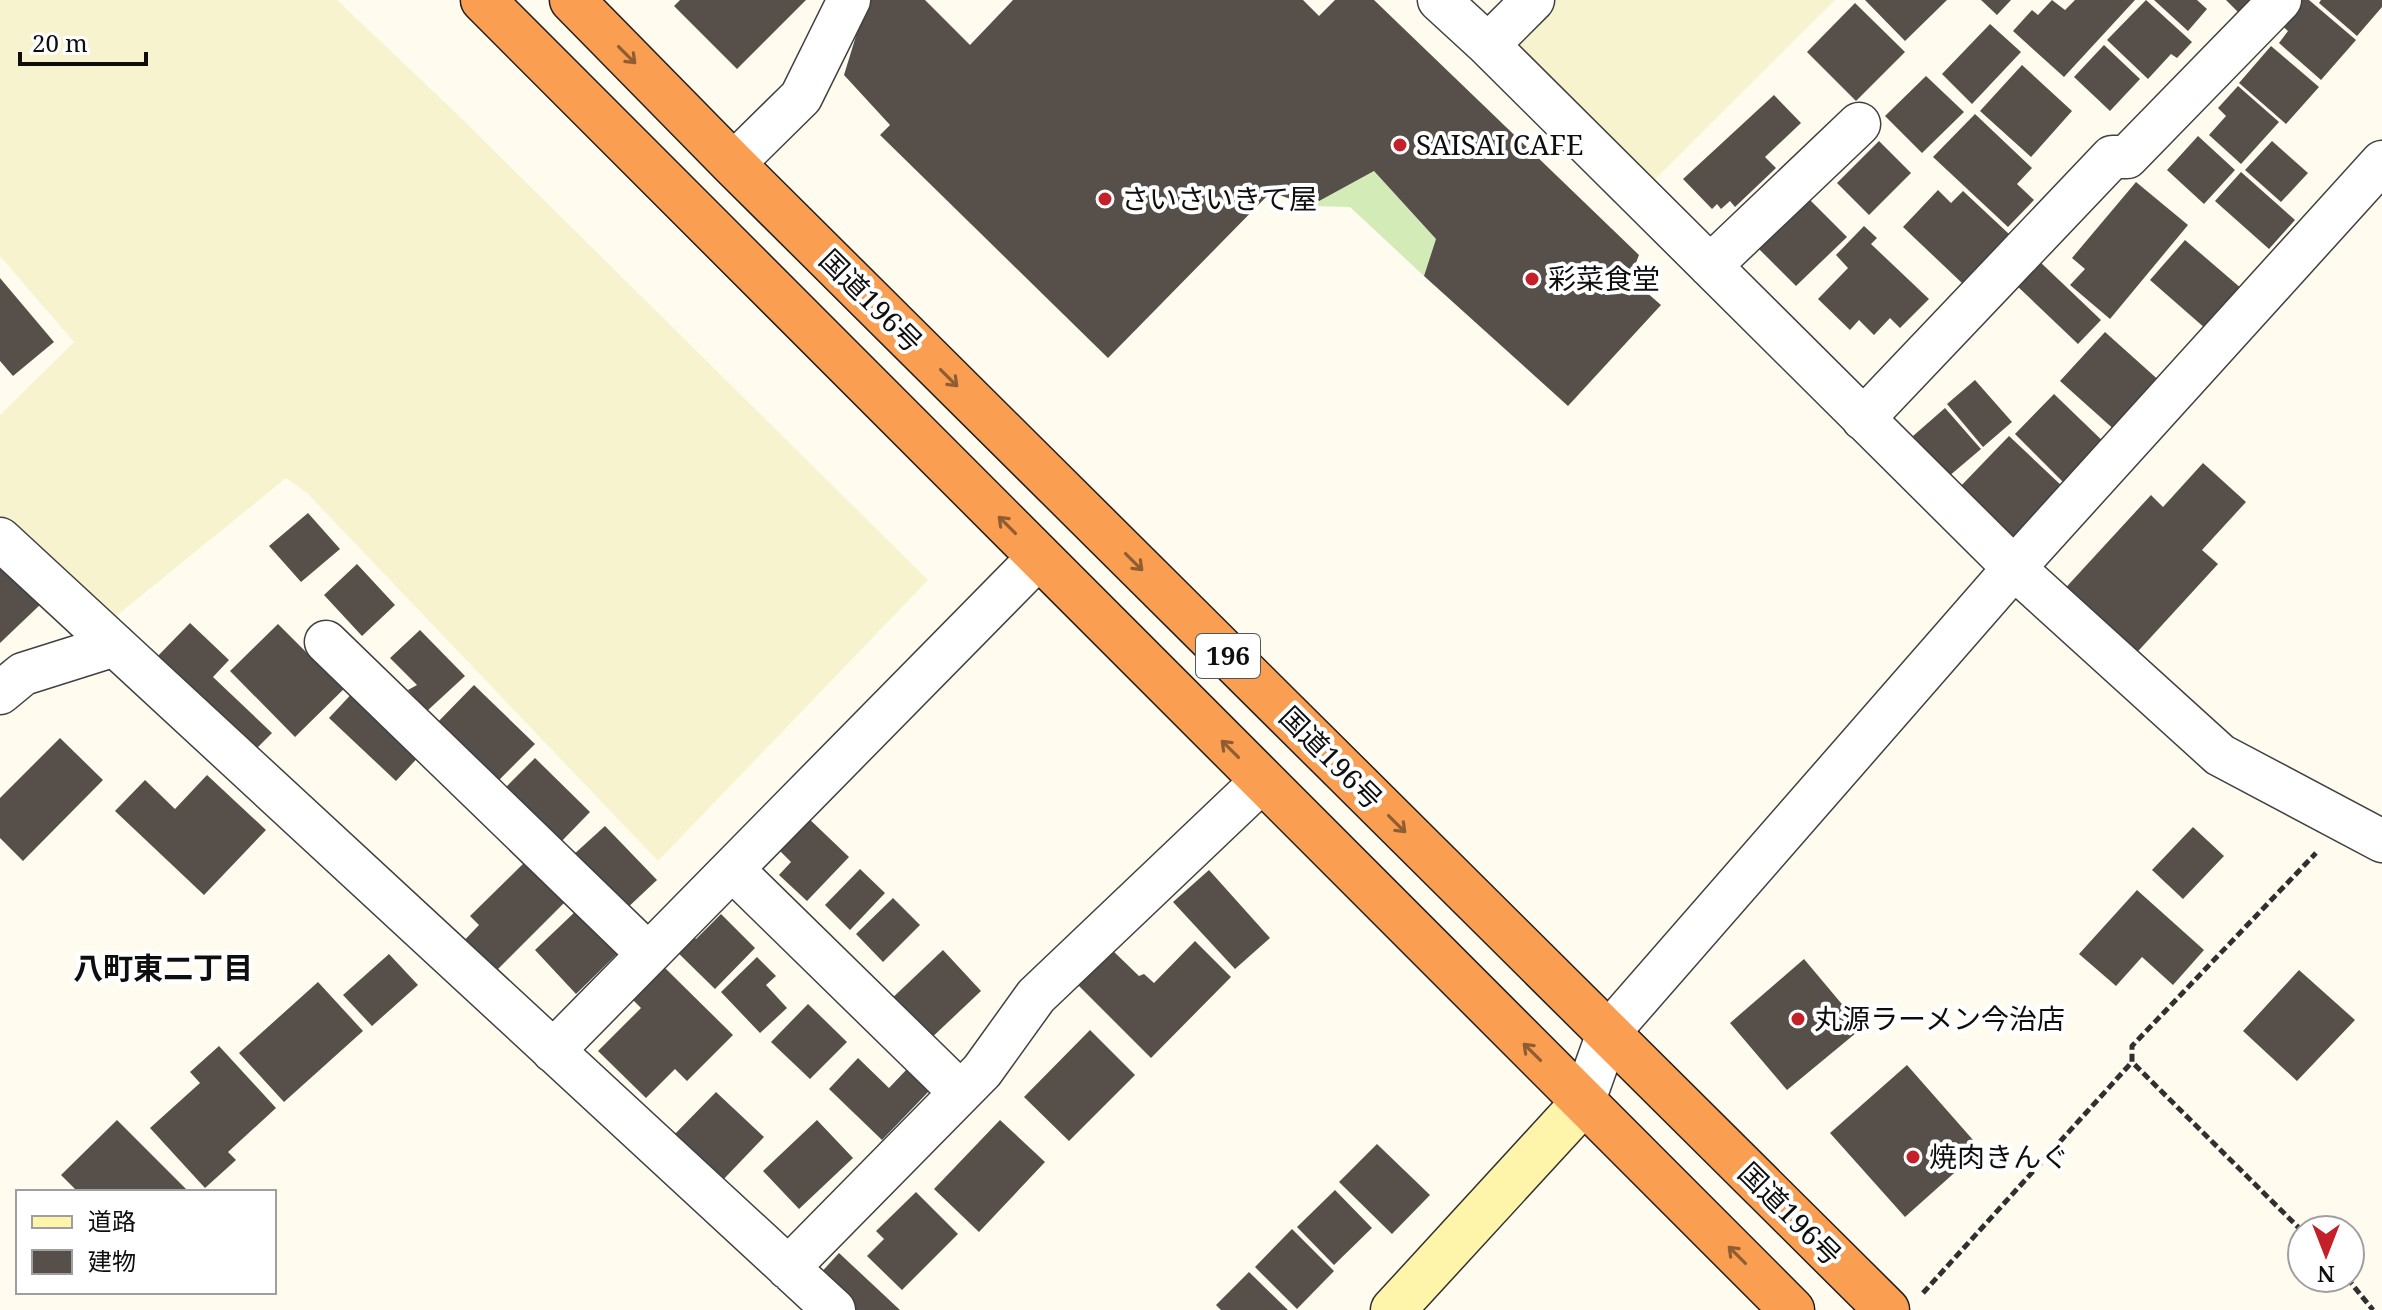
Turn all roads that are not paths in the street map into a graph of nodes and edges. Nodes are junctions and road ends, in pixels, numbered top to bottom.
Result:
1 (483, 0) edge
2 (572, 0) edge
3 (849, 0) edge
4 (1439, 0) edge
5 (1533, 0) edge
6 (2280, 0) edge
7 (1488, 45) junction
8 (1859, 124) dead end
9 (2382, 162) edge
10 (733, 164) junction
11 (1710, 266) junction
12 (1863, 419) junction
13 (0, 539) edge
14 (1039, 557) junction
15 (2014, 568) junction
16 (326, 642) dead end
17 (115, 645) junction
18 (0, 693) edge
19 (1262, 781) junction
20 (2382, 841) edge
21 (732, 869) junction
22 (648, 954) junction
23 (1608, 1033) junction
24 (553, 1051) junction
25 (960, 1092) junction
26 (1583, 1103) junction
27 (788, 1268) junction
28 (1902, 1304) edge
29 (834, 1310) edge
30 (1393, 1310) edge
31 (1792, 1310) edge

14 -> 1 highway, 196
2 -> 10 highway, 国道196号 / 196
3 - 10 street
4 - 7 street
5 - 7 street
6 - 12 street
7 - 11 street
8 - 11 street
9 - 15 street
10 -> 23 highway, 国道196号 / 196
11 - 12 street
12 - 15 street
13 - 17 street
19 -> 14 highway, 196
14 - 21 street
15 - 20 street
15 - 23 street
16 - 22 street
17 - 18 street
17 - 24 street
19 - 25 street
26 -> 19 highway, 196
21 - 22 street
21 - 25 street
22 - 24 street
23 - 26 street
23 - 28 highway, 国道196号 / 196
24 - 27 street
25 - 27 street
26 - 30 street
31 -> 26 highway, 196
27 - 29 street

